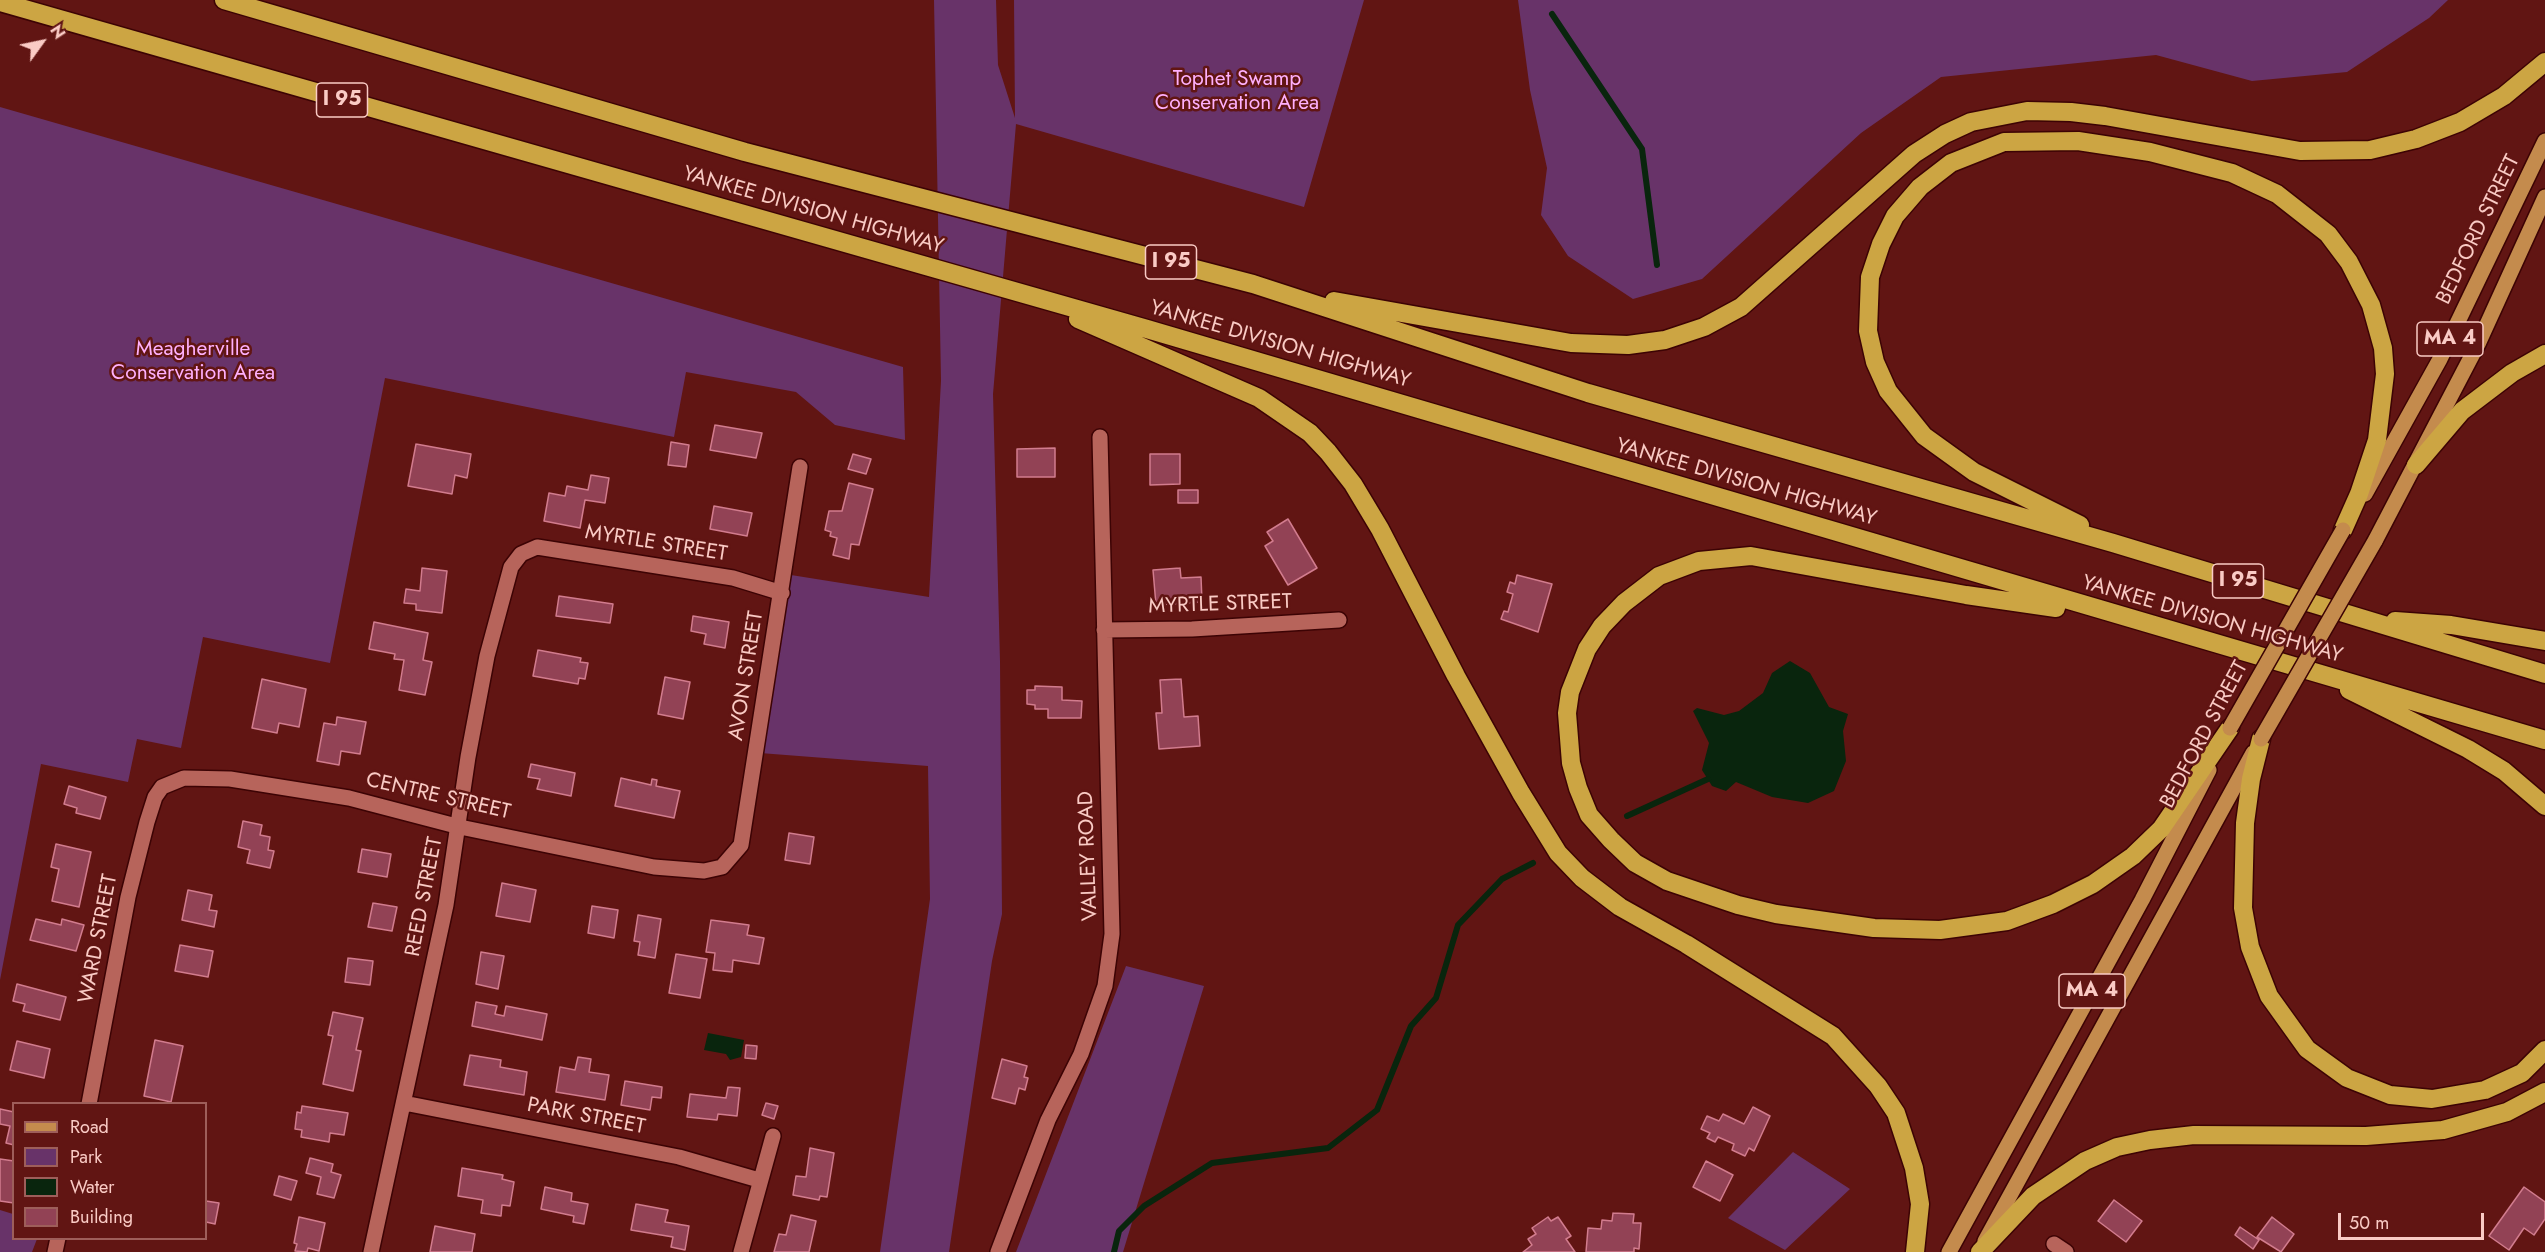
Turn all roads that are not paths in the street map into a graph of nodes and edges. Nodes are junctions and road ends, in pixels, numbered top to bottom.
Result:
1 (224, 0) edge
2 (0, 2) edge
3 (2545, 62) edge
4 (2545, 141) edge
5 (2545, 197) edge
6 (1013, 291) junction
7 (1280, 293) junction
8 (2545, 354) edge
9 (1100, 437) dead end
10 (2415, 465) junction
11 (800, 467) dead end
12 (2343, 530) junction
13 (2113, 543) junction
14 (521, 554) joint
15 (782, 593) junction
16 (2115, 615) junction
17 (2363, 618) junction
18 (1339, 620) dead end
19 (1104, 630) junction
20 (2545, 641) edge
21 (2321, 674) junction
22 (2545, 674) edge
23 (2230, 728) junction
24 (2261, 739) junction
25 (2545, 740) edge
26 (162, 787) joint
27 (2545, 806) edge
28 (460, 826) junction
29 (704, 871) joint
30 (2545, 1050) edge
31 (2545, 1092) edge
32 (89, 1102) edge
33 (404, 1103) junction
34 (773, 1136) dead end
35 (759, 1180) junction
36 (371, 1252) edge
37 (741, 1252) edge
38 (998, 1252) edge
39 (1915, 1252) edge
40 (1949, 1252) edge
41 (1980, 1252) edge

1 - 7 highway, YANKEE DIVISION HIGHWAY / I 95
2 - 6 highway, YANKEE DIVISION HIGHWAY / I 95
3 - 7 highway
4 - 12 main road, BEDFORD STREET / MA 4
5 - 10 main road, MA 4
6 - 16 highway, YANKEE DIVISION HIGHWAY / I 95
6 - 39 highway
7 - 13 highway, YANKEE DIVISION HIGHWAY / I 95
8 - 10 highway
9 - 19 street, VALLEY ROAD
10 - 24 main road, MA 4, bridge
11 - 15 street, AVON STREET
12 - 13 highway
12 - 23 main road, BEDFORD STREET / MA 4, bridge
13 - 17 highway, YANKEE DIVISION HIGHWAY / I 95
14 - 15 street, MYRTLE STREET
14 - 28 street, REED STREET
15 - 29 street, AVON STREET
16 - 21 highway, YANKEE DIVISION HIGHWAY / I 95
16 - 23 highway
17 - 20 highway
17 - 22 highway, YANKEE DIVISION HIGHWAY / I 95
18 - 19 street, MYRTLE STREET
19 - 38 street, VALLEY ROAD
21 - 25 highway, YANKEE DIVISION HIGHWAY / I 95
21 - 27 highway
23 - 40 main road, BEDFORD STREET / MA 4
24 - 30 highway
24 - 41 main road, MA 4
26 - 28 street, CENTRE STREET
26 - 32 street, WARD STREET
28 - 29 street, CENTRE STREET
28 - 33 street, REED STREET
31 - 41 highway
33 - 35 street, PARK STREET
33 - 36 street, REED STREET
34 - 35 street
35 - 37 street

